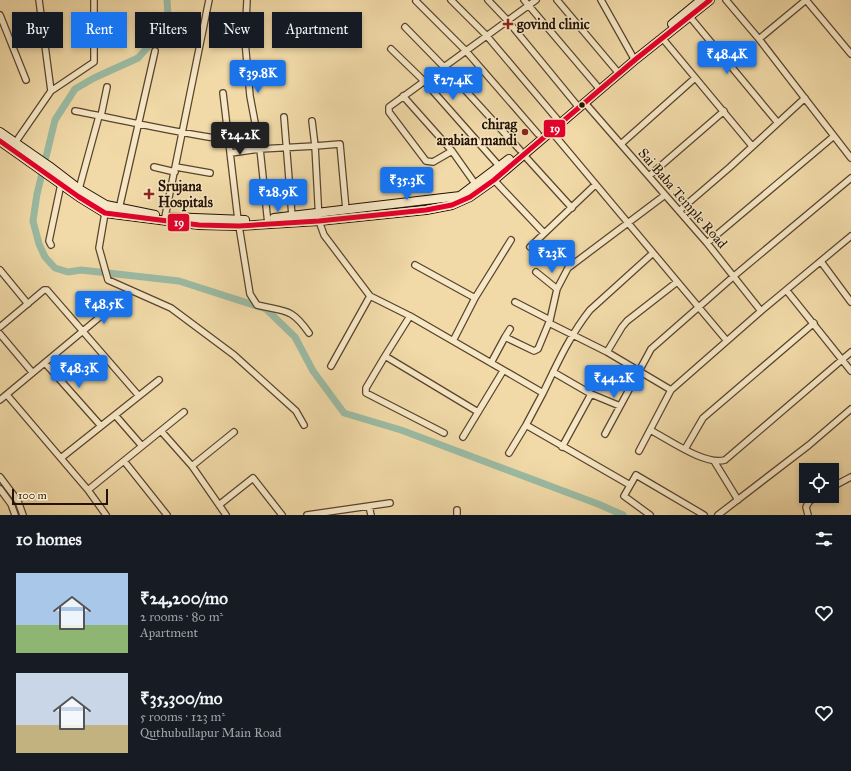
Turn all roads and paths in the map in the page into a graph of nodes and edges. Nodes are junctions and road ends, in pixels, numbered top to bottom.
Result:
1 (39, 0) edge
2 (94, 0) edge
3 (209, 0) edge
4 (247, 0) edge
5 (450, 0) edge
6 (488, 0) edge
7 (524, 0) edge
8 (536, 0) edge
9 (557, 0) edge
10 (601, 0) edge
11 (702, 0) edge
12 (710, 0) edge
13 (726, 0) edge
14 (806, 0) edge
15 (416, 1) dead end
16 (528, 5) junction
17 (246, 12) edge
18 (0, 15) edge
19 (690, 17) junction
20 (507, 20) junction
21 (405, 27) dead end
22 (486, 35) junction
23 (663, 38) junction
24 (201, 39) edge
25 (759, 39) junction
26 (199, 48) edge
27 (246, 48) edge
28 (391, 49) dead end
29 (156, 51) dead end
30 (466, 51) junction
31 (851, 54) edge
32 (633, 57) junction
33 (444, 67) junction
34 (616, 70) junction
35 (695, 78) junction
36 (26, 80) dead end
37 (424, 82) junction
38 (597, 86) junction
39 (106, 87) dead end
40 (51, 91) junction
41 (223, 93) dead end
42 (403, 96) junction
43 (805, 98) junction
44 (586, 99) junction
45 (576, 104) junction
46 (75, 111) dead end
47 (724, 111) junction
48 (100, 116) junction
49 (284, 117) dead end
50 (557, 119) junction
51 (312, 121) dead end
52 (139, 123) junction
53 (778, 123) junction
54 (550, 131) junction
55 (0, 132) edge
56 (182, 134) junction
57 (538, 134) junction
58 (834, 136) junction
59 (0, 140) edge
60 (228, 140) junction
61 (15, 143) junction
62 (621, 144) junction
63 (315, 146) junction
64 (752, 146) junction
65 (286, 148) junction
66 (260, 149) junction
67 (452, 152) junction
68 (522, 152) junction
69 (231, 153) junction
70 (26, 155) junction
71 (851, 158) edge
72 (154, 167) dead end
73 (500, 167) junction
74 (176, 169) junction
75 (210, 173) dead end
76 (649, 176) junction
77 (851, 178) edge
78 (494, 180) junction
79 (60, 181) junction
80 (476, 185) junction
81 (595, 185) junction
82 (79, 189) junction
83 (666, 195) junction
84 (572, 208) junction
85 (119, 209) junction
86 (346, 210) junction
87 (679, 211) junction
88 (105, 213) junction
89 (292, 216) junction
90 (165, 217) junction
91 (318, 217) junction
92 (268, 222) junction
93 (239, 223) junction
94 (628, 224) junction
95 (544, 233) junction
96 (851, 236) edge
97 (511, 240) dead end
98 (707, 243) junction
99 (51, 245) dead end
100 (530, 247) dead end
101 (653, 254) junction
102 (822, 263) junction
103 (415, 265) dead end
104 (0, 270) edge
105 (536, 272) dead end
106 (734, 276) junction
107 (677, 282) junction
108 (557, 289) junction
109 (787, 291) junction
110 (370, 296) junction
111 (475, 298) junction
112 (515, 302) dead end
113 (851, 302) edge
114 (28, 304) junction
115 (113, 306) dead end
116 (700, 308) junction
117 (761, 311) junction
118 (410, 316) junction
119 (550, 322) junction
120 (814, 324) junction
121 (0, 327) edge
122 (510, 329) dead end
123 (83, 331) junction
124 (308, 333) dead end
125 (0, 334) edge
126 (572, 335) junction
127 (505, 337) junction
128 (453, 341) junction
129 (727, 341) junction
130 (607, 352) junction
131 (851, 352) edge
132 (385, 356) junction
133 (842, 359) junction
134 (44, 363) junction
135 (491, 363) junction
136 (331, 366) dead end
137 (503, 371) junction
138 (851, 371) edge
139 (32, 372) junction
140 (553, 372) junction
141 (639, 372) junction
142 (159, 380) dead end
143 (671, 390) junction
144 (543, 393) junction
145 (592, 394) junction
146 (7, 395) junction
147 (139, 396) junction
148 (0, 400) edge
149 (620, 406) junction
150 (851, 409) edge
151 (184, 412) dead end
152 (478, 412) junction
153 (115, 415) junction
154 (304, 425) dead end
155 (526, 425) junction
156 (101, 426) junction
157 (161, 430) junction
158 (650, 430) junction
159 (234, 432) dead end
160 (444, 433) dead end
161 (605, 434) dead end
162 (463, 438) dead end
163 (142, 446) junction
164 (562, 447) junction
165 (685, 449) junction
166 (639, 451) dead end
167 (509, 453) dead end
168 (61, 458) junction
169 (124, 461) junction
170 (714, 461) junction
171 (192, 466) junction
172 (0, 477) edge
173 (851, 477) edge
174 (839, 483) edge
175 (630, 485) junction
176 (0, 489) edge
177 (88, 490) junction
178 (738, 500) junction
179 (390, 503) dead end
180 (808, 503) edge
181 (19, 504) junction
182 (219, 505) junction
183 (11, 506) junction
184 (369, 506) junction
185 (332, 513) edge
186 (15, 515) edge
187 (23, 515) edge
188 (106, 515) edge
189 (167, 515) edge
190 (226, 515) edge
191 (282, 515) edge
192 (307, 515) edge
193 (371, 515) edge
194 (650, 515) edge
195 (704, 515) edge
196 (718, 515) edge
197 (808, 515) edge

1 - 40 street
2 - 40 street
3 - 24 street
4 - 17 street
5 - 22 street
6 - 20 street
7 - 16 street
8 - 16 street
9 - 34 street
10 - 32 street
11 - 32 main road
12 - 19 main road
13 - 25 street
14 - 25 street
14 - 31 street
15 - 30 street
16 - 20 street
16 - 38 street
18 - 36 street
19 - 23 main road
19 - 53 street
20 - 22 street
20 - 45 street
21 - 33 street
22 - 30 street
22 - 50 street
23 - 35 street
23 - 44 main road
25 - 43 street
26 - 56 street
27 - 66 street
28 - 37 street
29 - 52 street
30 - 33 street
30 - 57 street
32 - 34 main road
33 - 37 street
33 - 68 street
34 - 38 main road
35 - 47 street
35 - 62 street
37 - 42 street
37 - 73 street
38 - 44 main road
39 - 48 street
40 - 61 street
41 - 60 street
42 - 67 street
42 - 67 street
43 - 53 street
43 - 58 street
44 - 45 main road
44 - 54 main road
44 - 62 street, Sai Baba Temple Road
45 - 50 main road
46 - 48 street
47 - 64 street
47 - 76 street
48 - 52 street
48 - 82 street
49 - 65 street
50 - 57 main road
51 - 63 street
52 - 56 street
52 - 85 street
53 - 64 street
54 - 68 main road
54 - 81 street
55 - 61 main road
56 - 60 street
56 - 74 street
57 - 68 main road
58 - 71 street
58 - 98 street
59 - 70 main road
60 - 69 street
61 - 70 main road
62 - 76 street, Sai Baba Temple Road
63 - 65 street
63 - 86 street
63 - 91 street
64 - 87 street
65 - 66 street
65 - 89 street
66 - 69 street
66 - 92 street
67 - 80 street
68 - 73 main road
68 - 78 main road
68 - 84 street
69 - 93 street
70 - 79 main road
72 - 74 street
73 - 80 main road
74 - 75 street
74 - 90 street
76 - 83 street, Sai Baba Temple Road
77 - 106 street
78 - 91 main road
78 - 95 street
79 - 82 main road
79 - 88 main road
79 - 99 street
80 - 86 main road
81 - 84 street
81 - 94 street
82 - 85 main road
83 - 87 street, Sai Baba Temple Road
83 - 94 street
84 - 95 street
85 - 90 main road
86 - 91 main road
87 - 98 street, Sai Baba Temple Road
88 - 93 main road
88 - 154 street
89 - 91 main road
89 - 92 main road
90 - 93 main road
91 - 92 main road
91 - 110 street
92 - 93 main road
93 - 124 street
94 - 101 street
94 - 108 street
95 - 100 street
96 - 102 street
97 - 111 street
98 - 106 street, Sai Baba Temple Road
101 - 107 street
101 - 126 street
102 - 109 street
102 - 113 street
103 - 111 street
104 - 114 street
105 - 108 street
106 - 116 street
106 - 117 street, Sai Baba Temple Road
107 - 116 street
107 - 130 street
108 - 119 street
109 - 117 street
109 - 120 street
110 - 118 street
110 - 136 street
111 - 128 street
112 - 119 street
114 - 121 street
114 - 123 street
115 - 123 street
116 - 129 street
116 - 141 street
117 - 129 street
118 - 128 street
118 - 132 street
119 - 126 street
119 - 127 street
120 - 133 street
120 - 165 street
122 - 127 street
123 - 134 street
123 - 147 street
125 - 139 street
126 - 130 street
126 - 140 street
127 - 135 street
128 - 135 street
129 - 143 street
130 - 141 street
131 - 133 street
132 - 152 street
132 - 160 street
133 - 138 street
133 - 170 street
134 - 139 street
134 - 156 street
135 - 137 street
137 - 144 street
137 - 152 street
139 - 146 street
140 - 144 street
140 - 145 street
141 - 143 street
141 - 149 street
142 - 147 street
143 - 158 street
144 - 155 street
145 - 149 street
145 - 164 street
146 - 148 street
146 - 168 street
147 - 153 street
149 - 161 street
150 - 178 street
151 - 157 street
152 - 162 street
153 - 156 street
153 - 163 street
155 - 164 street
155 - 167 street
156 - 168 street
157 - 163 street
157 - 171 street
158 - 165 street
158 - 166 street
159 - 171 street
163 - 169 street
164 - 175 street
165 - 170 street
168 - 177 street
169 - 177 street
169 - 189 street
170 - 178 street
171 - 182 street
172 - 181 street
173 - 174 street
175 - 194 street
175 - 195 street
176 - 183 street
177 - 188 street
178 - 196 street
179 - 184 street
180 - 197 street
181 - 183 street
181 - 187 street
182 - 190 street
182 - 191 street
183 - 186 street
184 - 185 street
184 - 193 street
185 - 192 street

